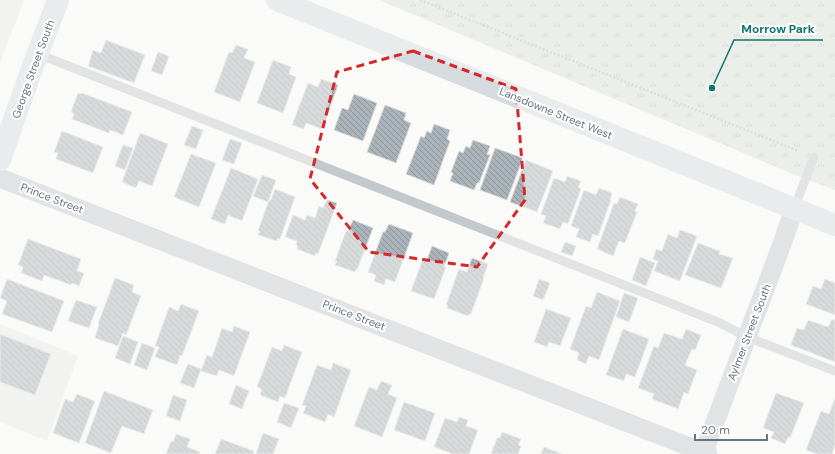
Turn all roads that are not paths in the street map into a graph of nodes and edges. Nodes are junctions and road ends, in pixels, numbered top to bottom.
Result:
1 (58, 0) edge
2 (277, 0) edge
3 (38, 54) junction
4 (814, 157) road end
5 (0, 160) edge
6 (0, 178) edge
7 (794, 209) junction
8 (835, 225) edge
9 (747, 337) junction
10 (835, 371) edge
11 (705, 453) edge

1 - 3 main road, George Street South
2 - 7 main road, Lansdowne Street West
3 - 5 main road, George Street South
3 - 9 lane
4 - 7 lane
6 - 11 street, Prince Street
7 - 8 main road, Lansdowne Street West
7 - 9 street, Aylmer Street South
9 - 10 lane
9 - 11 street, Aylmer Street South

